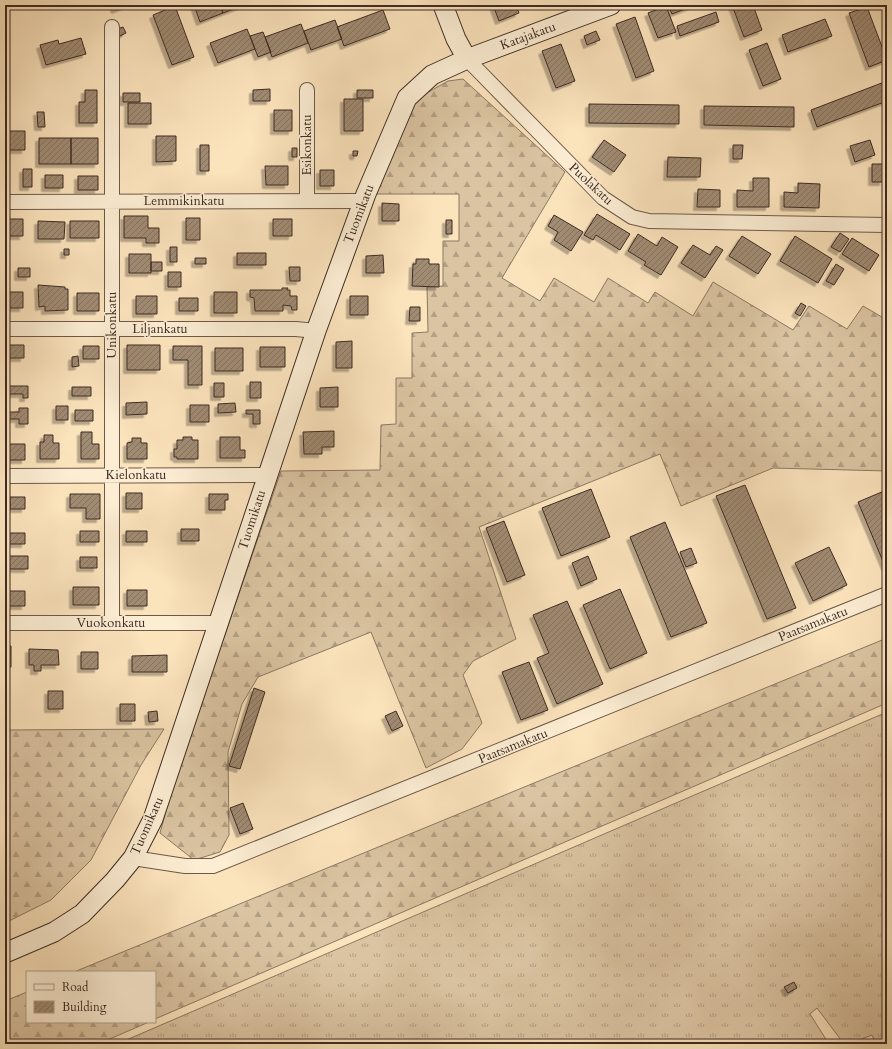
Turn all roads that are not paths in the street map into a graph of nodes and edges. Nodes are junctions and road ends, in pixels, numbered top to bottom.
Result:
1 (443, 5) edge
2 (611, 5) edge
3 (112, 26) dead end
4 (467, 59) junction
5 (307, 90) dead end
6 (307, 201) junction
7 (363, 201) junction
8 (5, 202) edge
9 (112, 202) junction
10 (887, 225) edge
11 (5, 329) edge
12 (111, 329) junction
13 (316, 331) junction
14 (112, 475) junction
15 (266, 475) junction
16 (5, 476) edge
17 (887, 594) edge
18 (5, 623) edge
19 (112, 623) junction
20 (217, 623) junction
21 (133, 858) junction
22 (5, 953) edge

1 - 4 street, Puolakatu
2 - 4 street, Katajakatu
3 - 9 street, Unikonkatu
4 - 7 street, Tuomikatu
4 - 10 street, Puolakatu
5 - 6 street, Esikonkatu
6 - 7 street, Lemmikinkatu
6 - 9 street, Lemmikinkatu
7 - 13 street, Tuomikatu
8 - 9 street, Lemmikinkatu
9 - 12 street, Unikonkatu
11 - 12 street, Liljankatu
12 - 13 street, Liljankatu
12 - 14 street, Unikonkatu
13 - 15 street, Tuomikatu
14 - 15 street, Kielonkatu
14 - 16 street, Kielonkatu
14 - 19 street, Unikonkatu
15 - 20 street, Tuomikatu
17 - 21 street, Paatsamakatu
18 - 19 street, Vuokonkatu
19 - 20 street, Vuokonkatu
20 - 21 street, Tuomikatu
21 - 22 street, Tuomikatu

